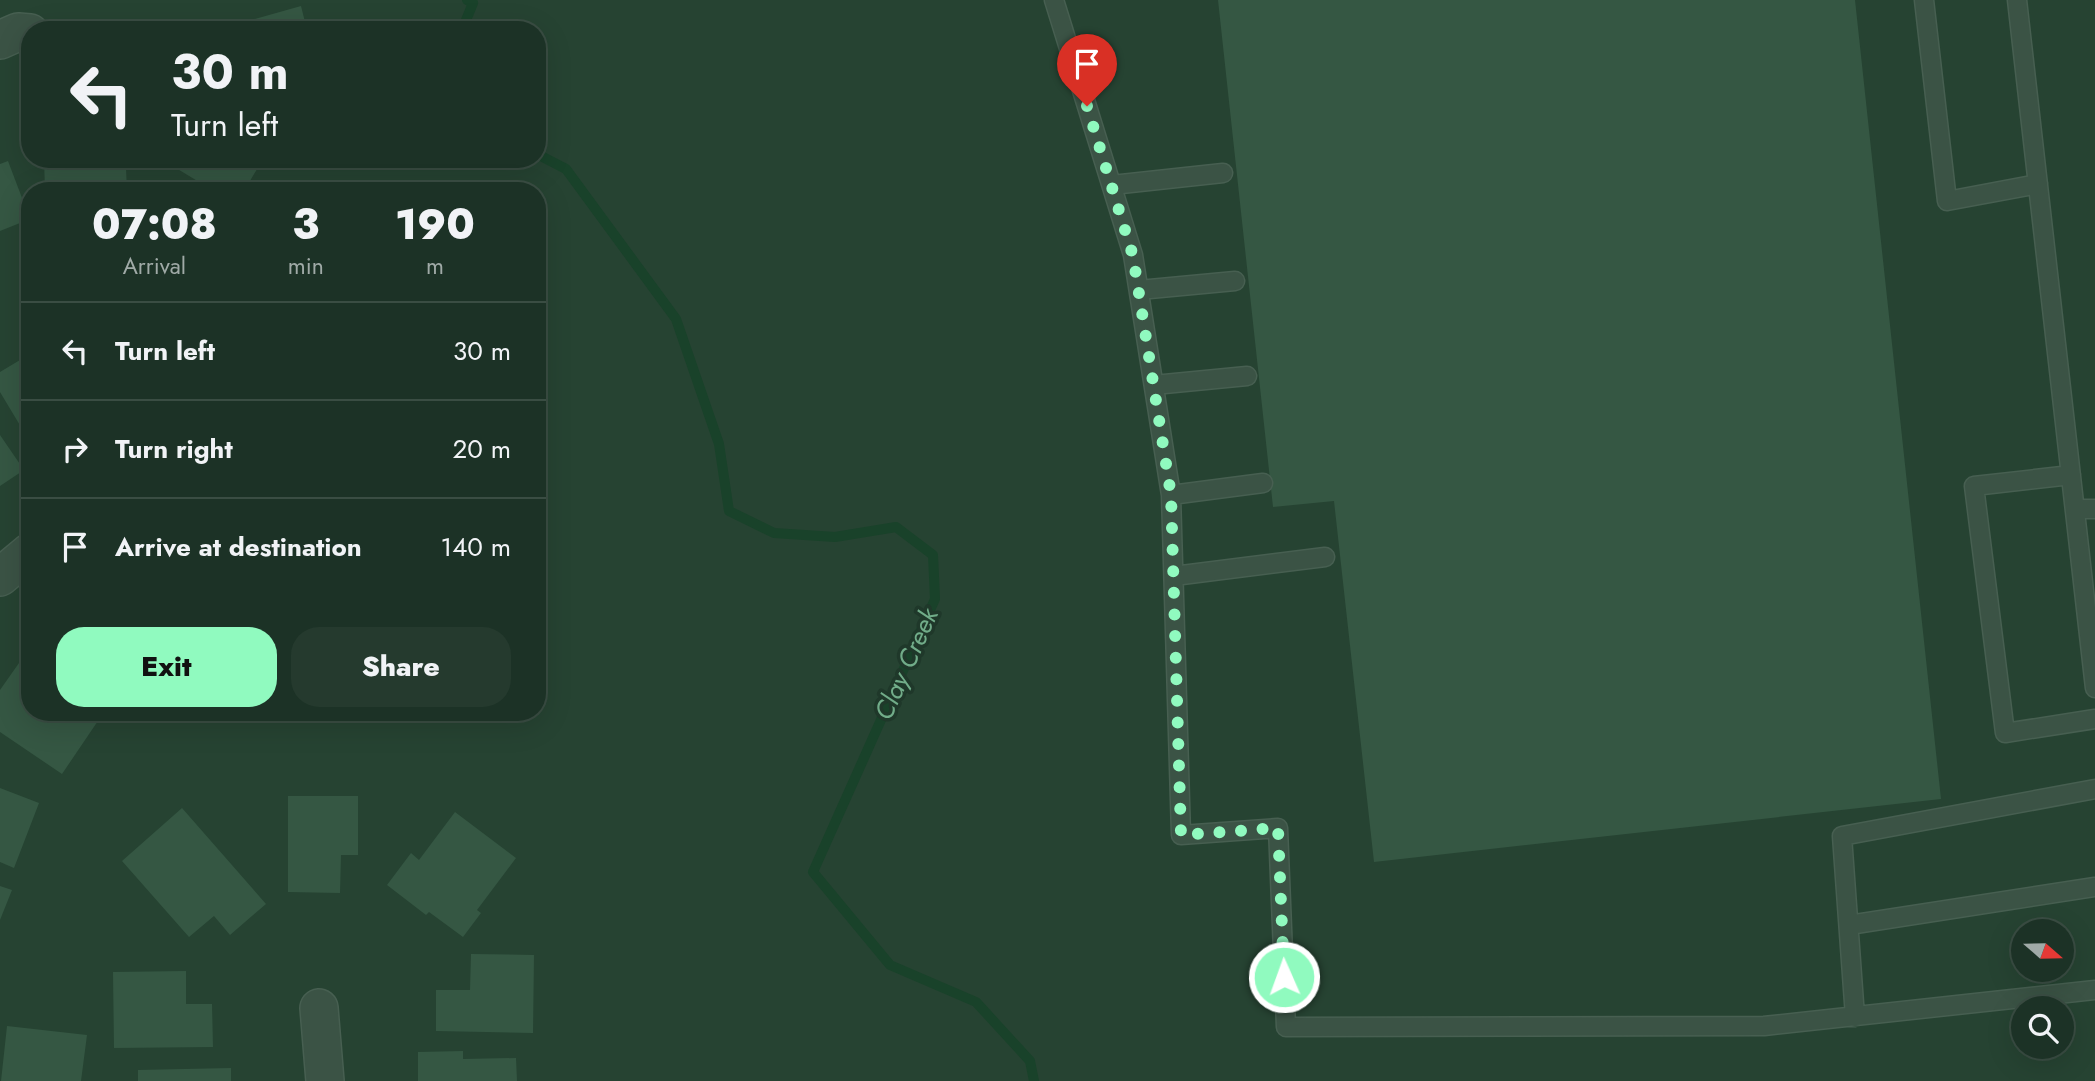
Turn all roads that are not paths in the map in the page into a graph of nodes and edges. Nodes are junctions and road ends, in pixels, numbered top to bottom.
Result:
1 (1054, 0) edge
2 (1924, 0) edge
3 (2017, 0) edge
4 (21, 32) edge
5 (0, 40) edge
6 (1223, 173) dead end
7 (2038, 184) junction
8 (1112, 185) junction
9 (1235, 281) dead end
10 (1139, 290) junction
11 (1247, 376) dead end
12 (1154, 385) junction
13 (2071, 475) junction
14 (1263, 483) dead end
15 (1171, 495) junction
16 (2075, 509) junction
17 (2095, 509) edge
18 (1325, 557) dead end
19 (21, 560) edge
20 (1174, 576) junction
21 (0, 578) edge
22 (2095, 688) edge
23 (2095, 719) edge
24 (2095, 789) edge
25 (2095, 887) edge
26 (1849, 925) junction
27 (2095, 990) edge
28 (318, 1008) dead end
29 (1855, 1017) junction
30 (325, 1081) edge

1 - 8 lane
2 - 7 lane
3 - 7 lane
4 - 5 street
6 - 8 lane
7 - 13 lane
8 - 10 lane
9 - 10 lane
10 - 12 lane
11 - 12 lane
12 - 15 lane
13 - 16 lane
13 - 23 lane
14 - 15 lane
15 - 20 lane
16 - 17 lane
16 - 22 lane
18 - 20 lane
19 - 21 street
20 - 29 lane
24 - 26 lane
25 - 26 lane
26 - 29 lane
27 - 29 lane
28 - 30 street

